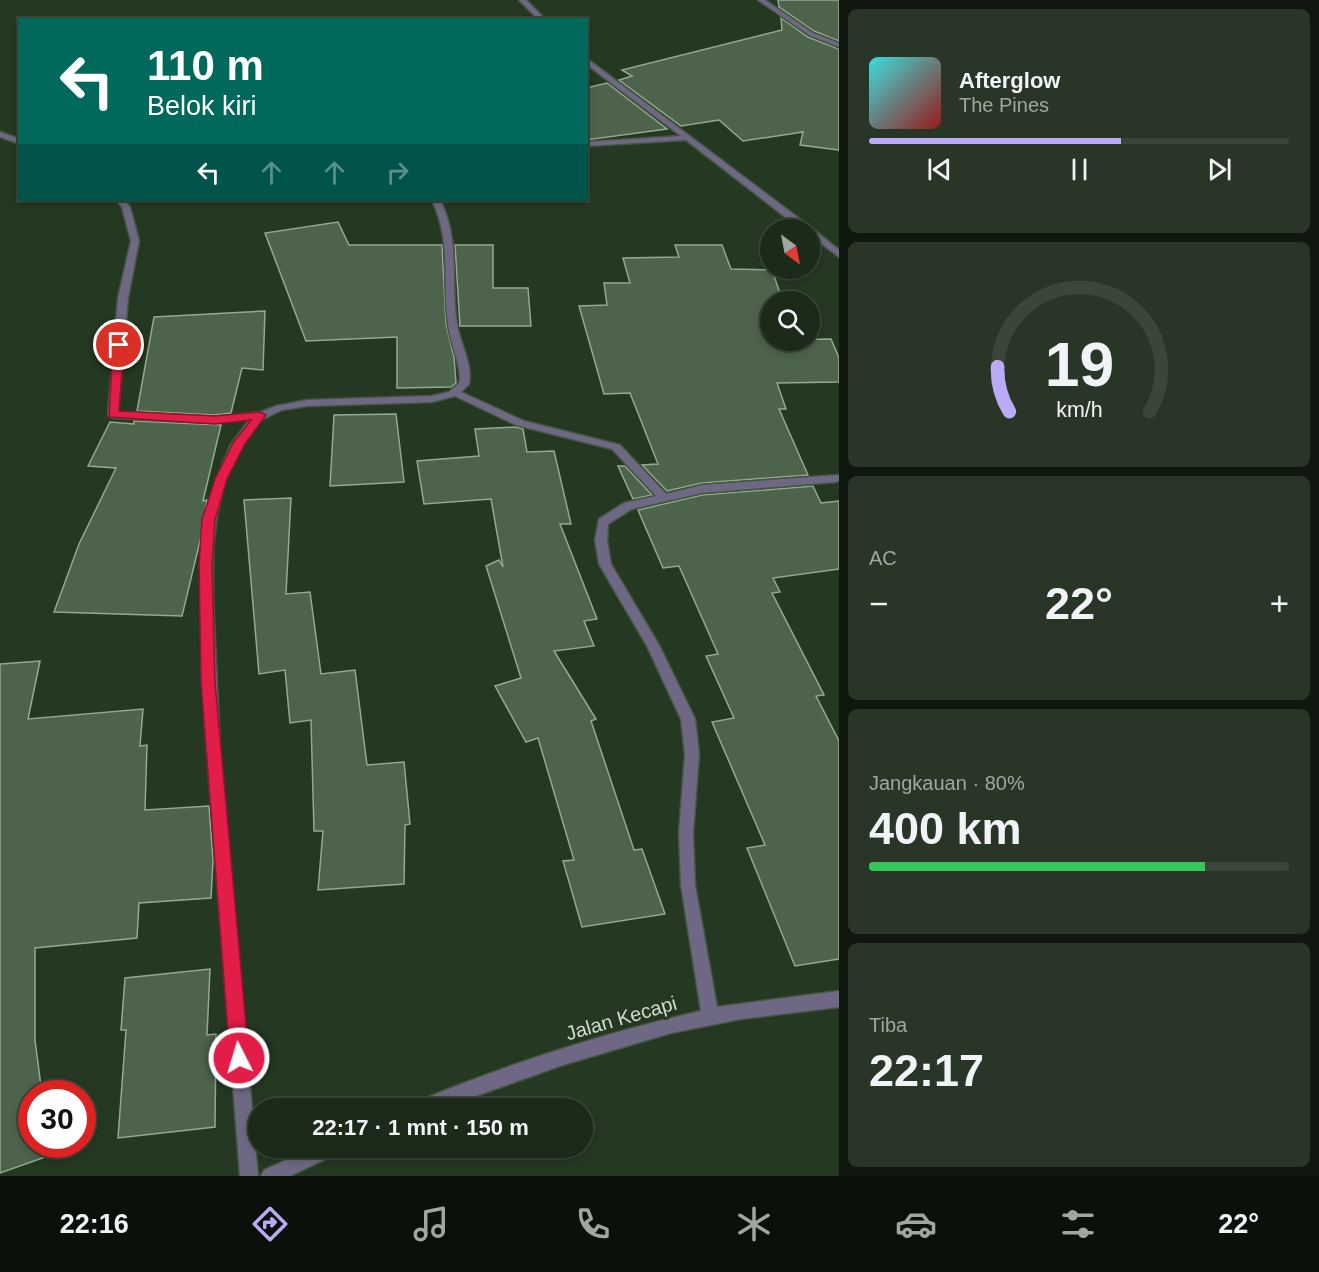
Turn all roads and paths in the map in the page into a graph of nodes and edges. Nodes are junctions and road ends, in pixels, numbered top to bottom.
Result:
1 (522, 0) edge
2 (761, 0) edge
3 (541, 18) edge
4 (839, 45) edge
5 (588, 62) edge
6 (0, 134) edge
7 (687, 138) junction
8 (18, 141) edge
9 (588, 144) edge
10 (121, 201) edge
11 (436, 201) edge
12 (794, 219) edge
13 (820, 239) edge
14 (839, 254) edge
15 (456, 393) junction
16 (260, 415) junction
17 (835, 478) dead end
18 (664, 498) junction
19 (839, 999) edge
20 (710, 1016) junction
21 (447, 1098) edge
22 (309, 1158) edge
23 (249, 1176) edge
24 (270, 1176) edge

1 - 3 street
2 - 4 street
5 - 7 street
6 - 8 street
7 - 9 street
7 - 12 street
10 - 16 street
11 - 15 street
13 - 14 street
15 - 16 street
15 - 18 street
16 - 23 street
17 - 18 street
18 - 20 street
19 - 20 street, Jalan Kecapi
20 - 21 street, Jalan Kecapi
22 - 24 street

